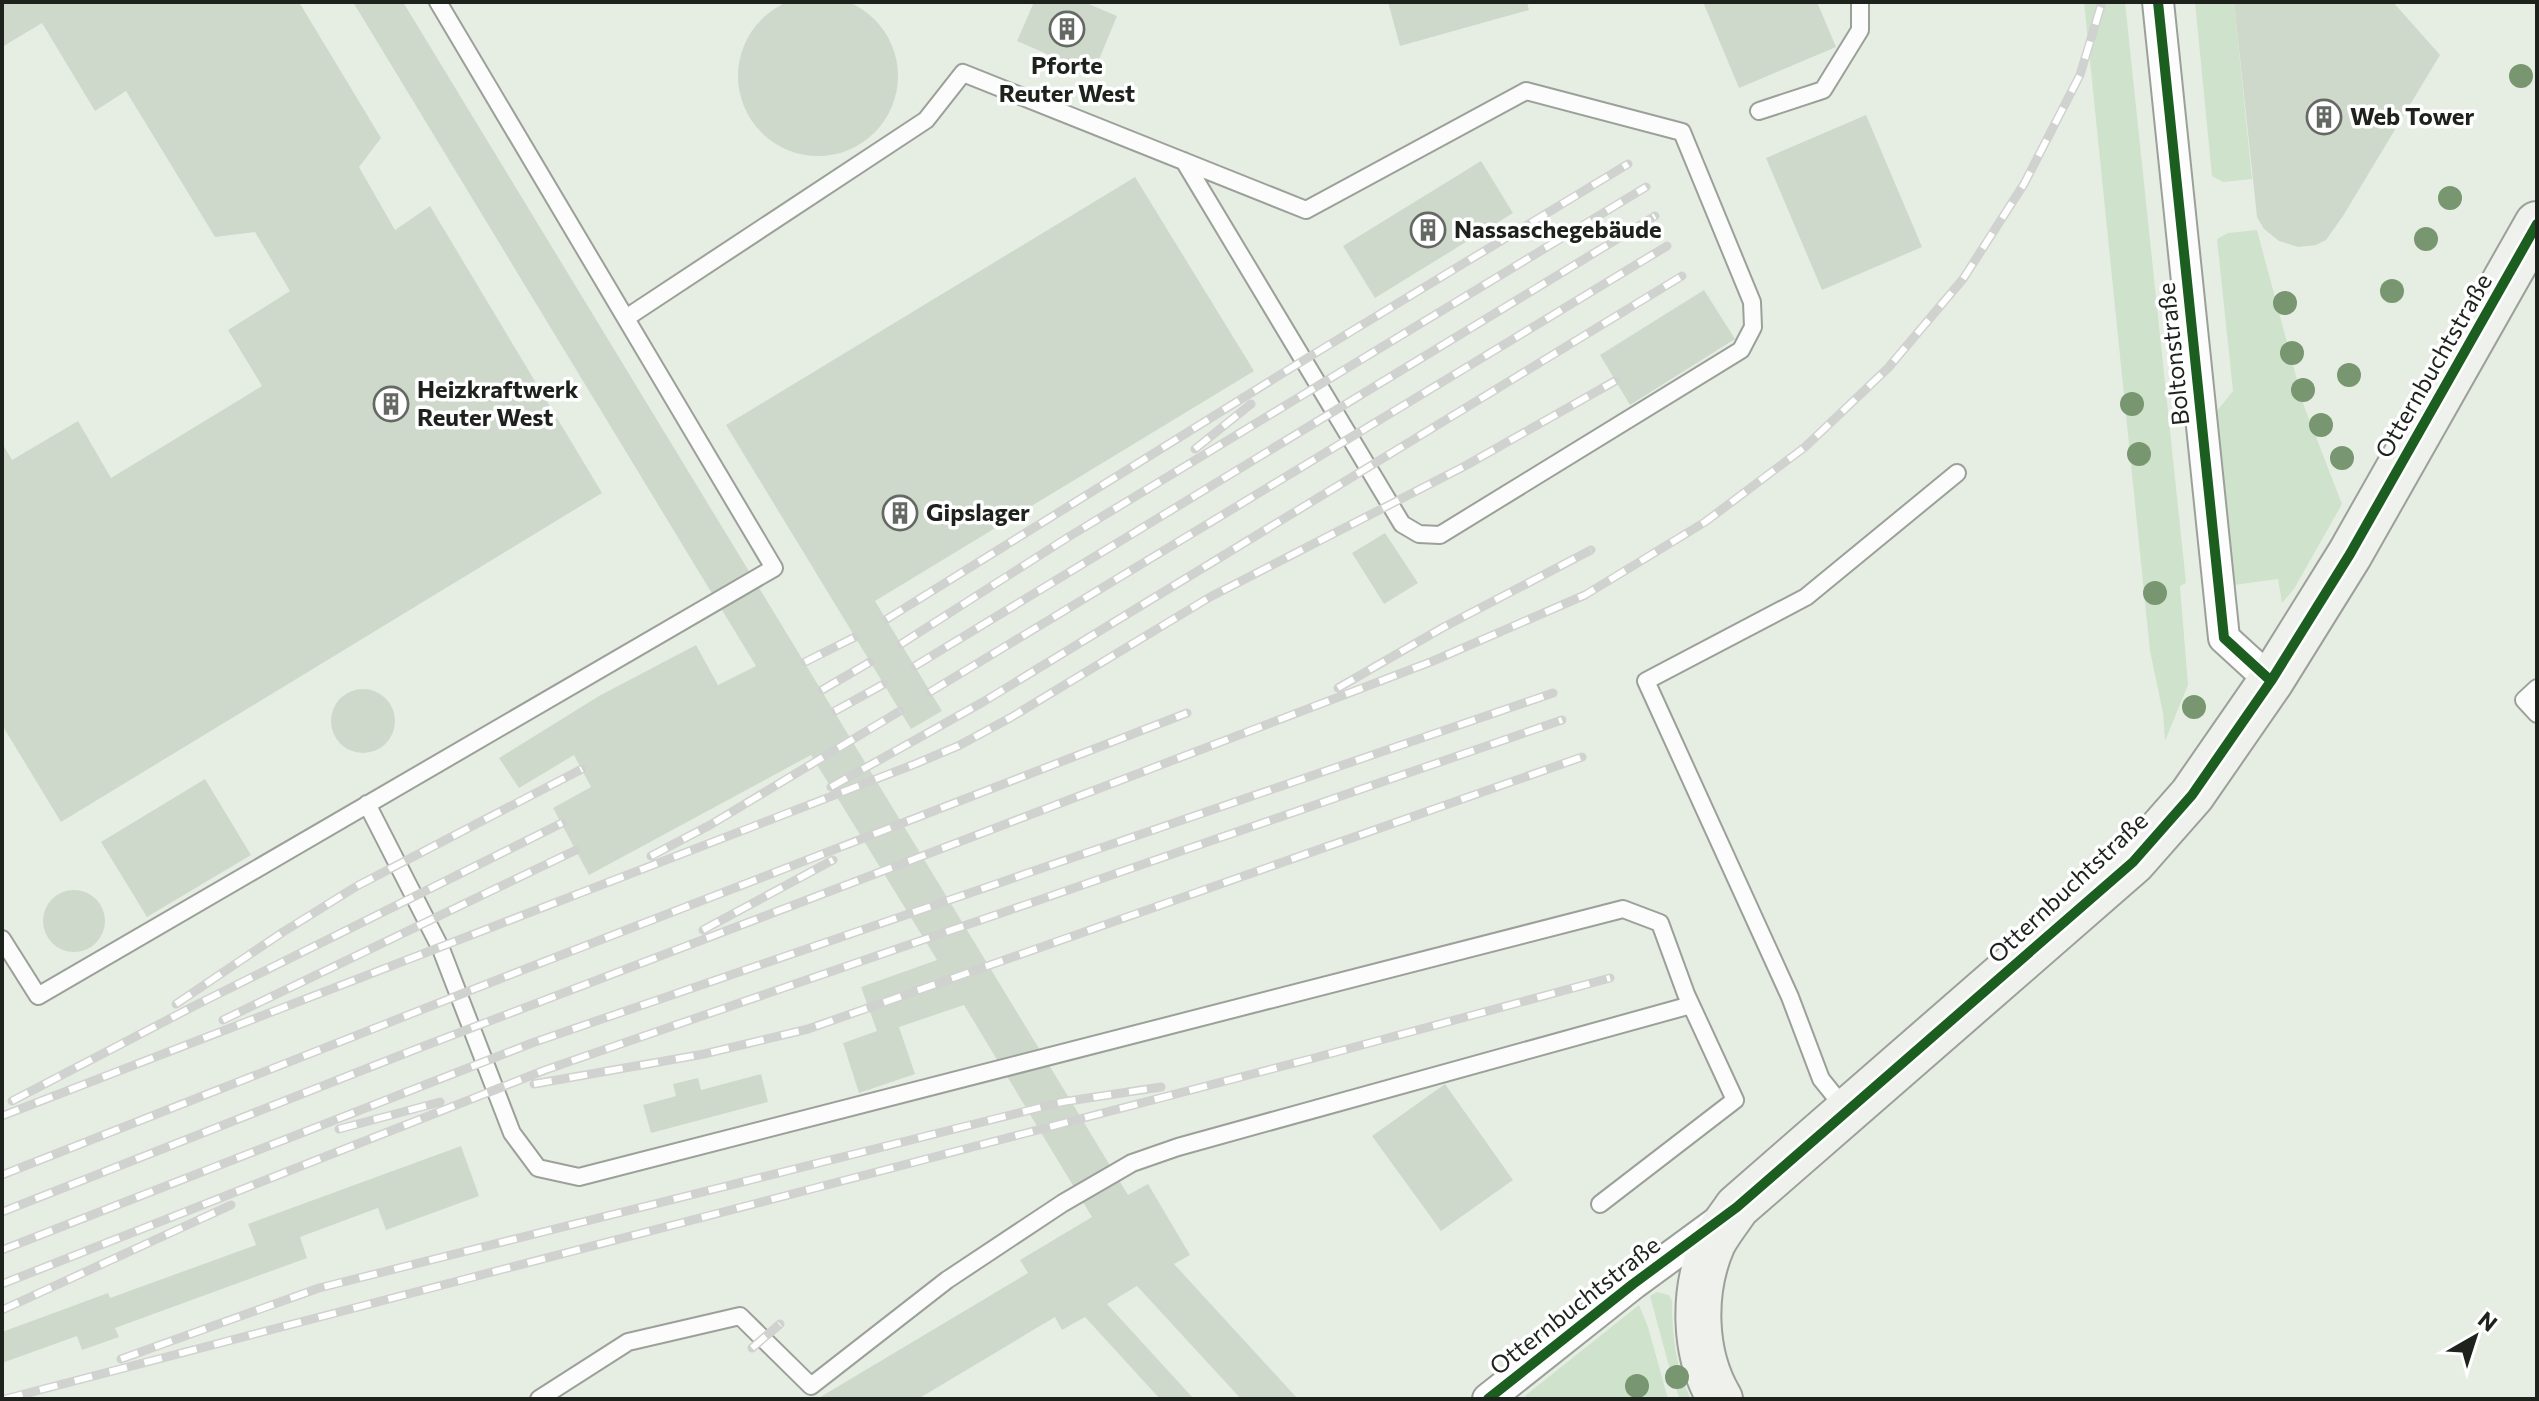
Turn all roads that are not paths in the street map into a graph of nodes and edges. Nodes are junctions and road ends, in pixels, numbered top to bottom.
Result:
1 (438, 2) edge
2 (1860, 2) edge
3 (2158, 2) edge
4 (1759, 111) dead end
5 (1184, 161) junction
6 (2537, 224) edge
7 (626, 318) junction
8 (1957, 473) dead end
9 (2271, 681) junction
10 (2537, 688) edge
11 (2537, 714) edge
12 (367, 804) junction
13 (2, 939) edge
14 (1691, 1005) junction
15 (1847, 1111) junction
16 (1600, 1204) dead end
17 (1737, 1207) junction
18 (539, 1399) edge
19 (1488, 1399) edge
20 (1720, 1399) edge

1 - 7 lane
2 - 4 lane
3 - 9 street, Boltonstraße
5 - 5 lane
5 - 7 lane
6 - 9 street, Otternbuchtstraße
7 - 12 lane
8 - 15 lane
9 - 15 street, Otternbuchtstraße
10 - 11 lane
12 - 13 lane
12 - 14 lane
14 - 16 lane
14 - 18 lane
15 - 17 street, Otternbuchtstraße
17 - 19 street, Otternbuchtstraße
17 - 20 street

